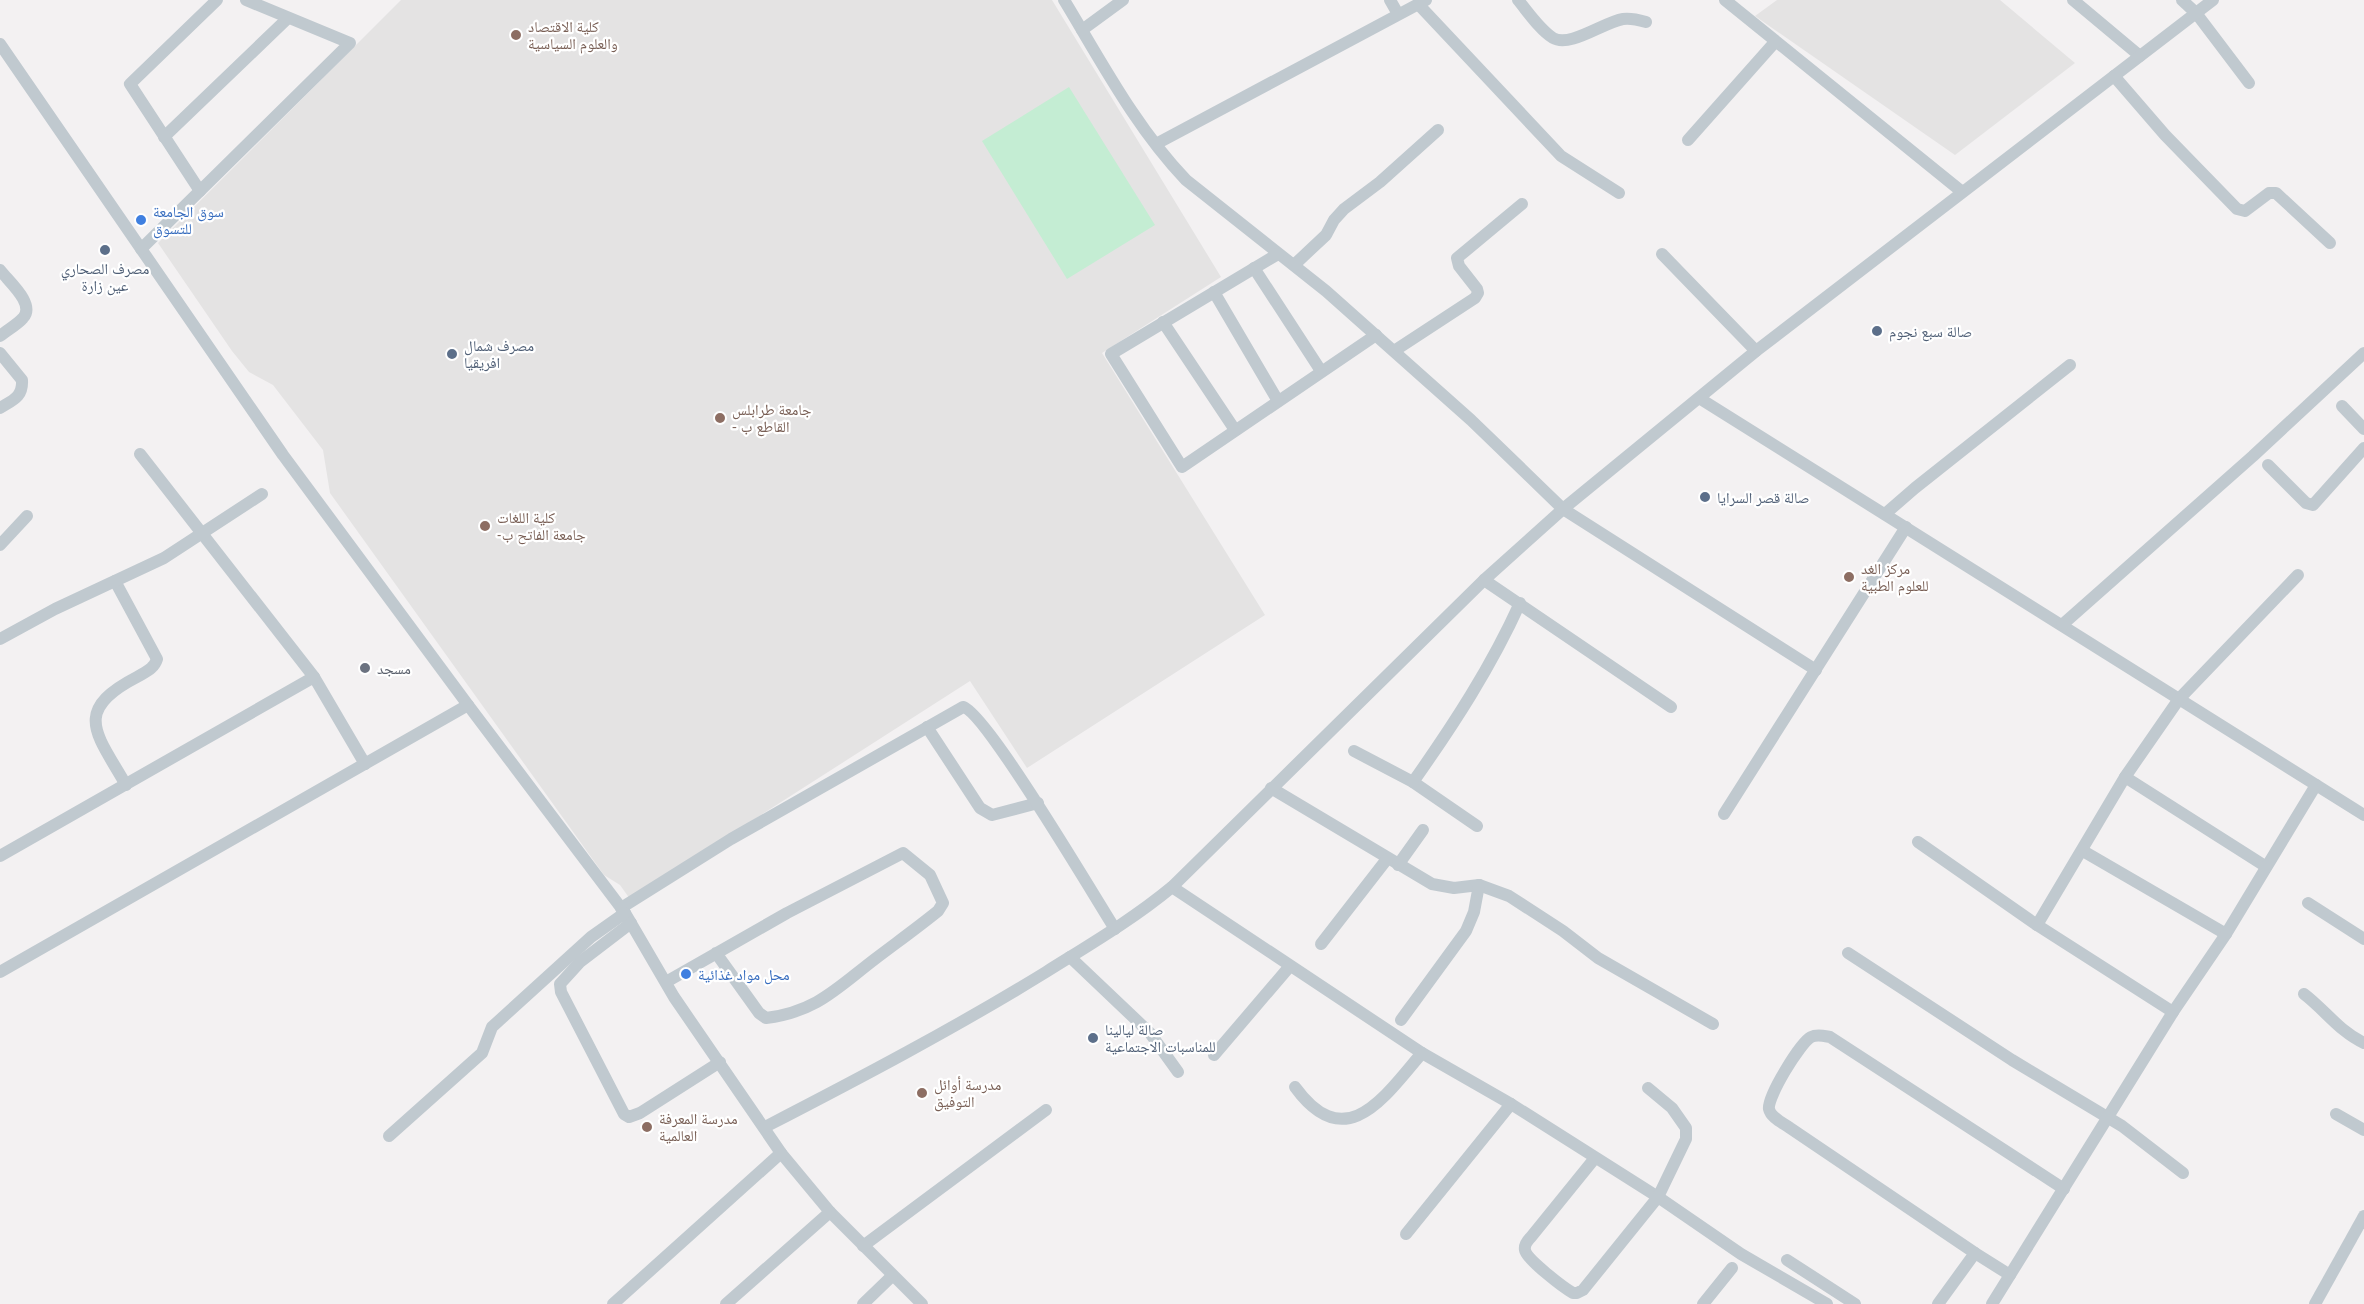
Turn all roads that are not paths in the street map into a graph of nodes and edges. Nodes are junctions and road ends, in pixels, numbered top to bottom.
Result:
1 (217, 0) edge
2 (246, 0) edge
3 (1064, 0) edge
4 (1123, 0) edge
5 (1390, 0) edge
6 (1518, 0) edge
7 (1725, 0) edge
8 (2073, 0) edge
9 (2182, 0) edge
10 (2213, 0) edge
11 (1422, 2) edge
12 (2196, 13) junction
13 (1398, 14) junction
14 (288, 18) junction
15 (1646, 22) dead end
16 (1082, 30) junction
17 (1775, 42) junction
18 (0, 44) edge
19 (2140, 56) junction
20 (2114, 76) junction
21 (2249, 83) dead end
22 (1438, 130) dead end
23 (164, 137) junction
24 (1688, 140) dead end
25 (1156, 144) junction
26 (200, 191) junction
27 (1961, 191) junction
28 (1619, 193) dead end
29 (1522, 204) dead end
30 (2330, 243) dead end
31 (141, 249) junction
32 (1278, 254) junction
33 (1662, 254) dead end
34 (1294, 264) junction
35 (1254, 268) junction
36 (0, 270) edge
37 (1214, 292) junction
38 (1163, 322) junction
39 (1376, 335) junction
40 (0, 336) edge
41 (1394, 351) junction
42 (1756, 351) junction
43 (0, 353) edge
44 (2364, 353) edge
45 (2070, 365) dead end
46 (1321, 371) junction
47 (1699, 398) junction
48 (1278, 401) junction
49 (2342, 406) dead end
50 (0, 408) edge
51 (2364, 429) edge
52 (1235, 430) junction
53 (2364, 448) edge
54 (140, 454) dead end
55 (2268, 465) dead end
56 (262, 494) dead end
57 (1563, 509) junction
58 (1885, 514) junction
59 (27, 516) dead end
60 (1905, 527) junction
61 (202, 533) junction
62 (0, 545) edge
63 (2298, 575) dead end
64 (1484, 580) junction
65 (115, 581) junction
66 (1520, 603) junction
67 (2062, 625) junction
68 (0, 639) edge
69 (1816, 670) junction
70 (314, 678) junction
71 (2179, 699) junction
72 (468, 705) junction
73 (1671, 707) dead end
74 (927, 727) junction
75 (1354, 751) dead end
76 (365, 764) junction
77 (2125, 777) junction
78 (1413, 782) junction
79 (2316, 784) junction
80 (126, 785) junction
81 (1271, 788) junction
82 (1038, 803) junction
83 (1724, 814) dead end
84 (2364, 815) edge
85 (1477, 826) dead end
86 (1423, 830) dead end
87 (1917, 842) dead end
88 (2082, 851) junction
89 (1, 852) edge
90 (1393, 862) junction
91 (2265, 866) junction
92 (1479, 885) junction
93 (1172, 888) junction
94 (2308, 903) dead end
95 (625, 915) junction
96 (2037, 925) junction
97 (1115, 929) junction
98 (2226, 934) junction
99 (2364, 939) edge
100 (1321, 944) dead end
101 (716, 953) junction
102 (1848, 953) dead end
103 (1070, 957) junction
104 (1290, 966) junction
105 (0, 972) edge
106 (666, 982) junction
107 (2304, 994) dead end
108 (2173, 1012) junction
109 (1401, 1020) dead end
110 (1713, 1024) dead end
111 (2364, 1043) edge
112 (1422, 1053) junction
113 (1214, 1055) dead end
114 (720, 1062) junction
115 (1179, 1072) dead end
116 (1296, 1087) dead end
117 (1648, 1088) dead end
118 (1511, 1104) junction
119 (1046, 1110) dead end
120 (2336, 1114) dead end
121 (2109, 1117) junction
122 (765, 1127) junction
123 (2364, 1130) edge
124 (389, 1136) dead end
125 (781, 1153) junction
126 (1595, 1158) junction
127 (2183, 1173) dead end
128 (2064, 1189) junction
129 (1658, 1197) junction
130 (830, 1212) junction
131 (2364, 1216) edge
132 (1406, 1234) dead end
133 (863, 1246) junction
134 (1975, 1253) junction
135 (1787, 1260) dead end
136 (1732, 1268) dead end
137 (2010, 1275) junction
138 (892, 1276) junction
139 (613, 1304) edge
140 (726, 1304) edge
141 (863, 1304) edge
142 (922, 1304) edge
143 (1703, 1304) edge
144 (1827, 1304) edge
145 (1855, 1304) edge
146 (1938, 1304) edge
147 (1992, 1304) edge
148 (2315, 1304) edge

1 - 23 street
2 - 14 street
3 - 16 street
4 - 16 street
5 - 13 street
6 - 15 street
7 - 17 street
8 - 19 street
9 - 12 street
10 - 12 street
11 - 13 street
11 - 28 street
12 - 19 street
12 - 21 street
13 - 25 street
14 - 23 street
14 - 26 street
16 - 25 street
17 - 24 street
17 - 27 street
18 - 31 street
19 - 20 street
20 - 27 street
20 - 30 street
22 - 34 street
23 - 26 street
25 - 32 street
26 - 31 street
27 - 42 street
29 - 41 street
31 - 72 street
32 - 34 street
32 - 35 street
33 - 42 street
34 - 39 street
35 - 37 street
35 - 46 street
36 - 40 street
37 - 38 street
37 - 48 street
38 - 52 street
38 - 52 street
39 - 41 street
39 - 46 street
41 - 57 street
42 - 47 street
43 - 50 street
44 - 67 street
45 - 58 street
46 - 48 street
47 - 57 street
47 - 58 street
48 - 52 street
49 - 51 street
53 - 55 street
54 - 61 street
56 - 61 street
57 - 64 street
57 - 69 street
58 - 60 street
59 - 62 street
60 - 67 street
60 - 69 street
61 - 65 street
61 - 70 street
63 - 71 street
64 - 66 street
64 - 81 street
65 - 68 street
65 - 80 street
66 - 73 street
66 - 78 street
67 - 71 street
69 - 83 street
70 - 76 street
70 - 80 street
71 - 77 street
71 - 79 street
72 - 76 street
72 - 95 street
74 - 82 street
74 - 82 street
74 - 95 street
75 - 78 street
76 - 105 street
77 - 88 street
77 - 91 street
78 - 85 street
79 - 84 street
79 - 91 street
80 - 89 street
81 - 90 street
81 - 93 street
82 - 97 street
86 - 90 street
87 - 96 street
88 - 96 street
88 - 98 street
90 - 92 street
90 - 100 street
91 - 98 street
92 - 109 street
92 - 110 street
93 - 97 street
93 - 104 street
94 - 99 street
95 - 106 street
95 - 114 street
95 - 124 street
96 - 108 street
97 - 103 street
98 - 108 street
101 - 101 street
101 - 106 street
102 - 121 street
103 - 115 street
103 - 122 street
104 - 112 street
104 - 113 street
106 - 114 street
107 - 111 street
108 - 121 street
112 - 116 street
112 - 118 street
114 - 122 street
117 - 129 street
118 - 126 street
118 - 132 street
119 - 133 street
120 - 123 street
121 - 127 street
121 - 128 street
122 - 125 street
125 - 130 street
125 - 139 street
126 - 129 street
126 - 129 street
128 - 134 street
128 - 137 street
129 - 144 street
130 - 133 street
130 - 140 street
131 - 148 street
133 - 138 street
134 - 137 street
134 - 146 street
135 - 145 street
136 - 143 street
137 - 147 street
138 - 141 street
138 - 142 street

